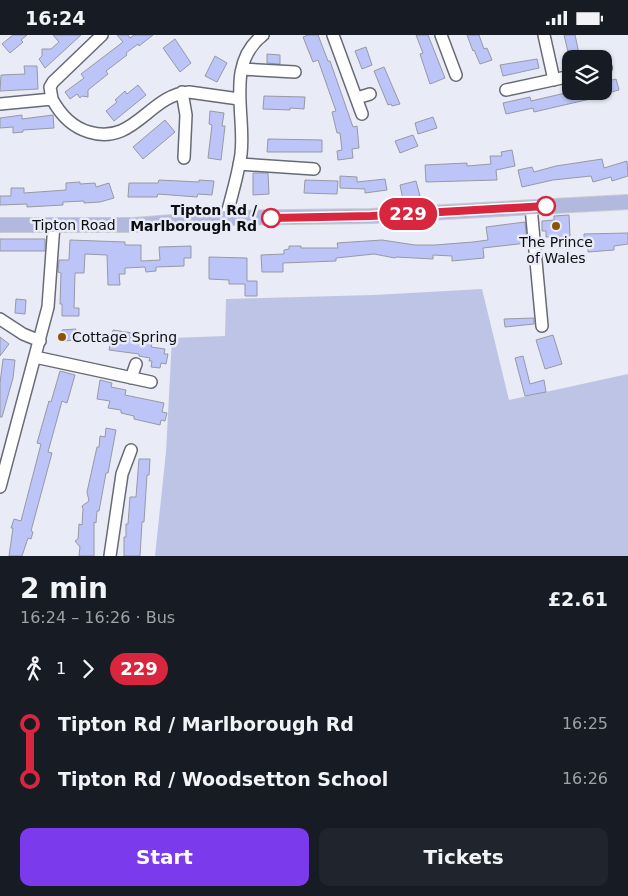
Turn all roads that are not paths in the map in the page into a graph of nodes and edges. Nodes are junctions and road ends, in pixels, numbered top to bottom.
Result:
1 (102, 35) edge
2 (262, 35) edge
3 (334, 35) edge
4 (441, 35) edge
5 (544, 35) edge
6 (242, 69) junction
7 (295, 73) dead end
8 (456, 75) dead end
9 (562, 78) edge
10 (554, 80) junction
11 (506, 90) dead end
12 (182, 93) junction
13 (370, 94) dead end
14 (357, 98) junction
15 (52, 99) junction
16 (239, 99) junction
17 (0, 104) edge
18 (362, 114) dead end
19 (184, 158) dead end
20 (239, 164) junction
21 (314, 169) dead end
22 (628, 202) edge
23 (531, 207) junction
24 (226, 218) junction
25 (54, 224) junction
26 (0, 225) edge
27 (0, 319) edge
28 (542, 326) dead end
29 (40, 341) junction
30 (35, 357) junction
31 (136, 364) dead end
32 (132, 378) junction
33 (151, 382) dead end
34 (131, 449) dead end
35 (0, 487) edge
36 (110, 556) edge

1 - 15 street
2 - 6 street
3 - 14 street
4 - 8 street
5 - 10 street
6 - 7 street
6 - 16 street
9 - 10 street
10 - 11 street
12 - 15 street
12 - 16 street
12 - 19 street
13 - 14 street
14 - 18 street
15 - 17 street
16 - 20 street
20 - 21 street
20 - 24 street
22 - 23 main road, Tipton Road
23 - 24 main road, Tipton Road
23 - 28 street
24 - 25 main road, Tipton Road
25 - 26 main road, Tipton Road
25 - 29 street
27 - 29 street
29 - 30 street
30 - 32 street
30 - 35 street
31 - 32 street
32 - 33 street
34 - 36 street

